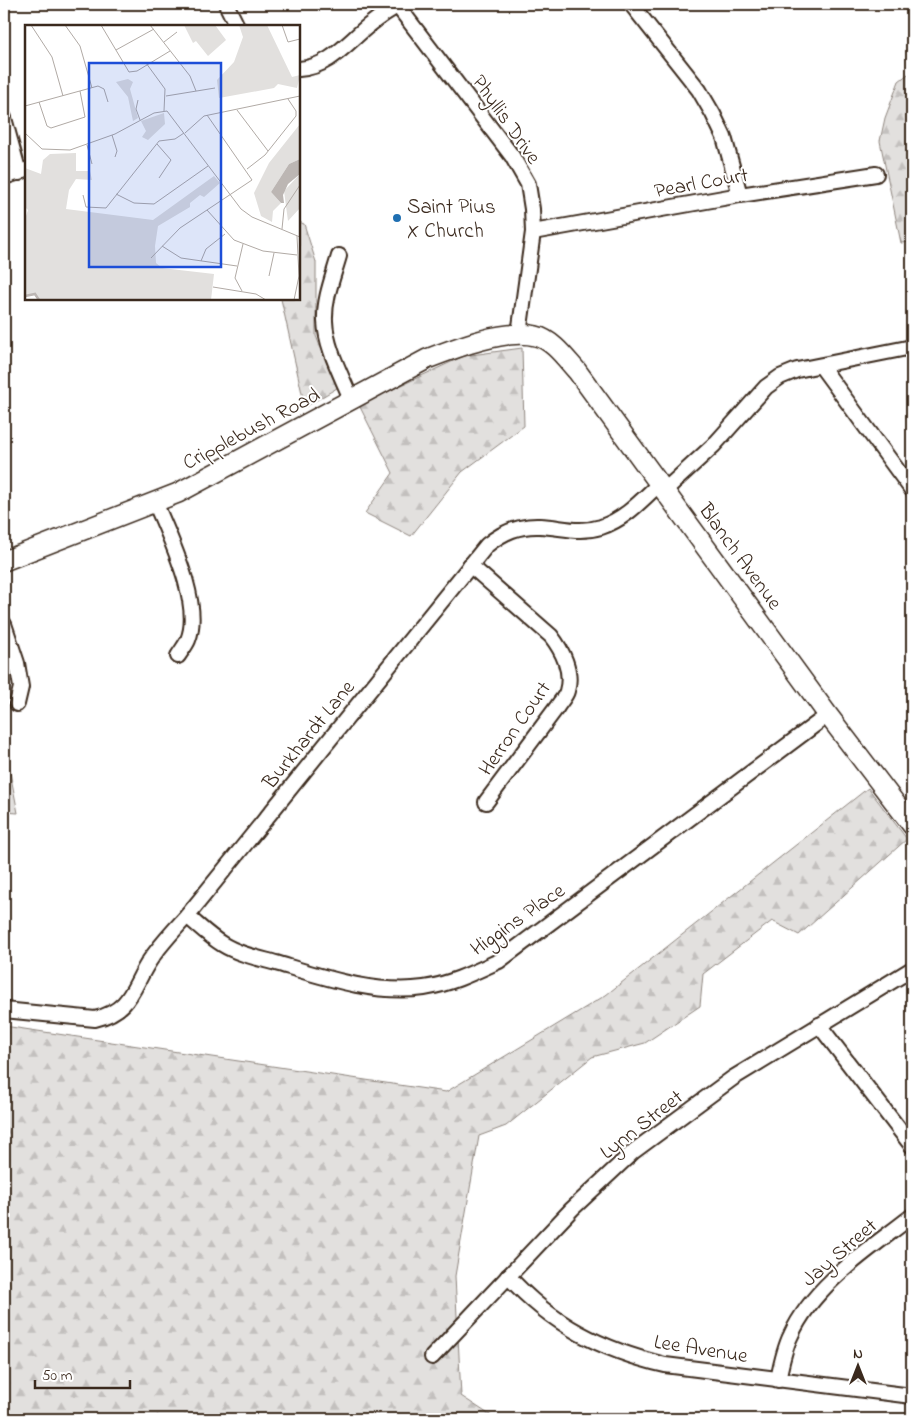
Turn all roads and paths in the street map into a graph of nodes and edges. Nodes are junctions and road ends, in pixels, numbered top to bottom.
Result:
1 (226, 4) edge
2 (631, 4) edge
3 (399, 5) edge
4 (236, 25) edge
5 (300, 69) edge
6 (4, 118) edge
7 (23, 172) edge
8 (876, 174) dead end
9 (4, 177) edge
10 (740, 195) junction
11 (533, 232) junction
12 (339, 256) dead end
13 (519, 334) junction
14 (912, 347) edge
15 (821, 366) junction
16 (352, 399) junction
17 (662, 487) junction
18 (912, 490) edge
19 (155, 502) junction
20 (4, 561) edge
21 (470, 565) junction
22 (4, 624) edge
23 (178, 656) dead end
24 (17, 704) dead end
25 (828, 715) junction
26 (486, 802) dead end
27 (912, 825) edge
28 (187, 916) junction
29 (912, 969) edge
30 (4, 1010) edge
31 (819, 1025) junction
32 (912, 1146) edge
33 (912, 1216) edge
34 (508, 1276) junction
35 (432, 1357) dead end
36 (778, 1380) junction
37 (912, 1396) edge

1 - 4 street
2 - 10 street
3 - 5 street
3 - 11 street, Phyllis Drive
6 - 7 street
7 - 9 street
8 - 10 street, Pearl Court
10 - 11 street, Pearl Court
11 - 13 street, Phyllis Drive
12 - 16 street
13 - 16 main road, Cripplebush Road
13 - 17 main road, Blanch Avenue
14 - 15 street, Burkhardt Lane
15 - 17 street, Burkhardt Lane
15 - 18 street
16 - 19 main road, Cripplebush Road
17 - 21 street, Burkhardt Lane
17 - 25 main road, Blanch Avenue
19 - 20 main road, Cripplebush Road
19 - 23 street
21 - 26 street, Herron Court
21 - 28 street, Burkhardt Lane
22 - 24 street
25 - 27 main road, Blanch Avenue
25 - 28 street, Higgins Place
28 - 30 street, Burkhardt Lane
29 - 31 street, Lynn Street
31 - 32 street
31 - 34 street, Lynn Street
33 - 36 street, Jay Street
34 - 35 street, Lynn Street
34 - 36 street, Lee Avenue
36 - 37 street, Lee Avenue

